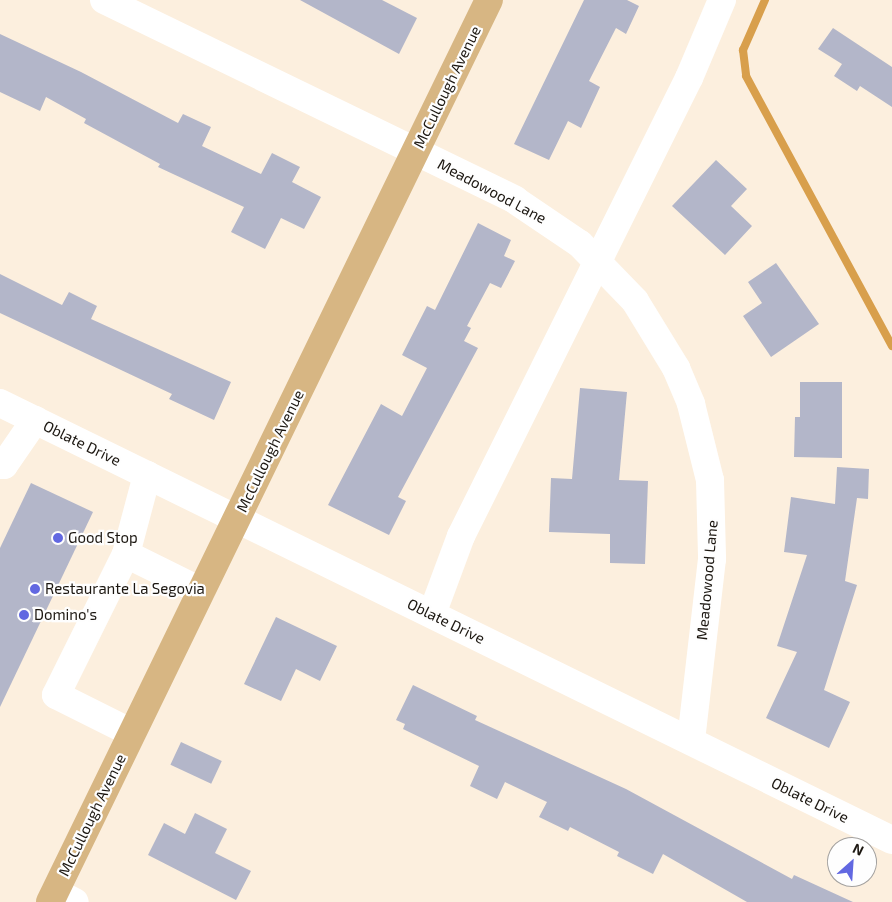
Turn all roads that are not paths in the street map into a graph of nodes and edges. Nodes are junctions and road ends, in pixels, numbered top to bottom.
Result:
1 (104, 0) edge
2 (489, 0) edge
3 (722, 0) edge
4 (416, 152) junction
5 (597, 260) junction
6 (0, 403) edge
7 (34, 420) junction
8 (0, 465) edge
9 (147, 475) junction
10 (237, 518) junction
11 (126, 554) junction
12 (201, 591) junction
13 (432, 614) junction
14 (132, 733) junction
15 (691, 742) junction
16 (892, 840) edge
17 (60, 899) edge

1 - 4 street, Meadowood Lane
2 - 4 main road, McCullough Avenue
3 - 5 street
4 - 5 street, Meadowood Lane
4 - 10 main road, McCullough Avenue
5 - 13 street
5 - 15 street, Meadowood Lane
6 - 7 street, Oblate Drive
7 - 8 street
7 - 9 street, Oblate Drive
9 - 10 street, Oblate Drive
9 - 11 street
10 - 12 main road, McCullough Avenue
10 - 13 street, Oblate Drive
11 - 12 street
11 - 14 street
12 - 14 main road, McCullough Avenue
13 - 15 street, Oblate Drive
14 - 17 main road, McCullough Avenue
15 - 16 street, Oblate Drive

